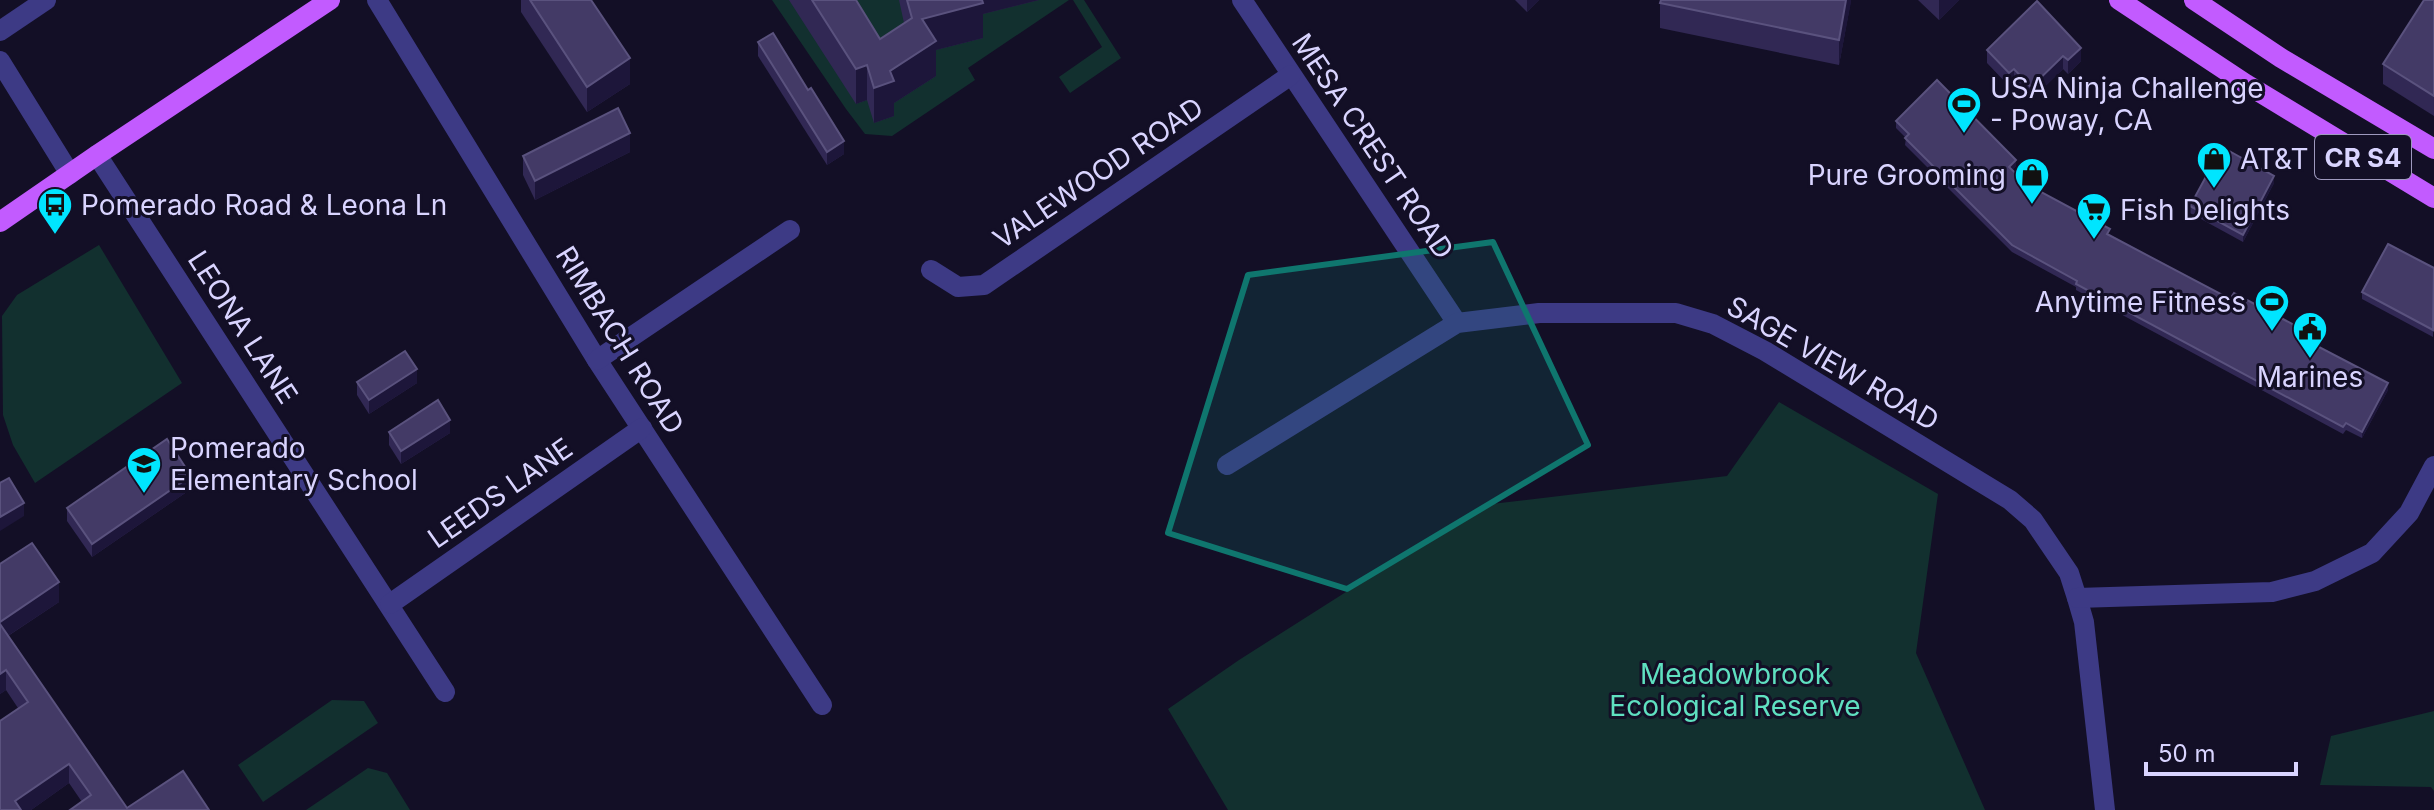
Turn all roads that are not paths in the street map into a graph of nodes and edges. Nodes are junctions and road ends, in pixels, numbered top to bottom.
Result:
1 (46, 0) edge
2 (330, 0) edge
3 (377, 0) edge
4 (1242, 0) edge
5 (2119, 0) edge
6 (2194, 0) edge
7 (0, 31) edge
8 (0, 61) edge
9 (1291, 75) junction
10 (2434, 149) edge
11 (97, 155) junction
12 (70, 174) junction
13 (2434, 198) edge
14 (0, 222) edge
15 (790, 230) dead end
16 (931, 270) dead end
17 (1457, 323) junction
18 (597, 360) junction
19 (642, 428) junction
20 (1227, 465) dead end
21 (2431, 480) edge
22 (2077, 598) junction
23 (390, 604) junction
24 (445, 692) dead end
25 (822, 705) dead end
26 (2105, 810) edge

1 - 7 street
2 - 11 main road
3 - 18 street, RIMBACH ROAD
4 - 9 street, MESA CREST ROAD
5 - 13 main road, CR S4
6 - 10 main road, CR S4
8 - 12 street
9 - 16 street, VALEWOOD ROAD
9 - 17 street, MESA CREST ROAD
11 - 12 main road
11 - 23 street, LEONA LANE
12 - 14 main road
15 - 18 street
17 - 20 street, SAGE VIEW ROAD
17 - 22 street, SAGE VIEW ROAD
18 - 19 street, RIMBACH ROAD
19 - 23 street, LEEDS LANE
19 - 25 street, RIMBACH ROAD
21 - 22 street
22 - 26 street, SAGE VIEW ROAD
23 - 24 street, LEONA LANE

